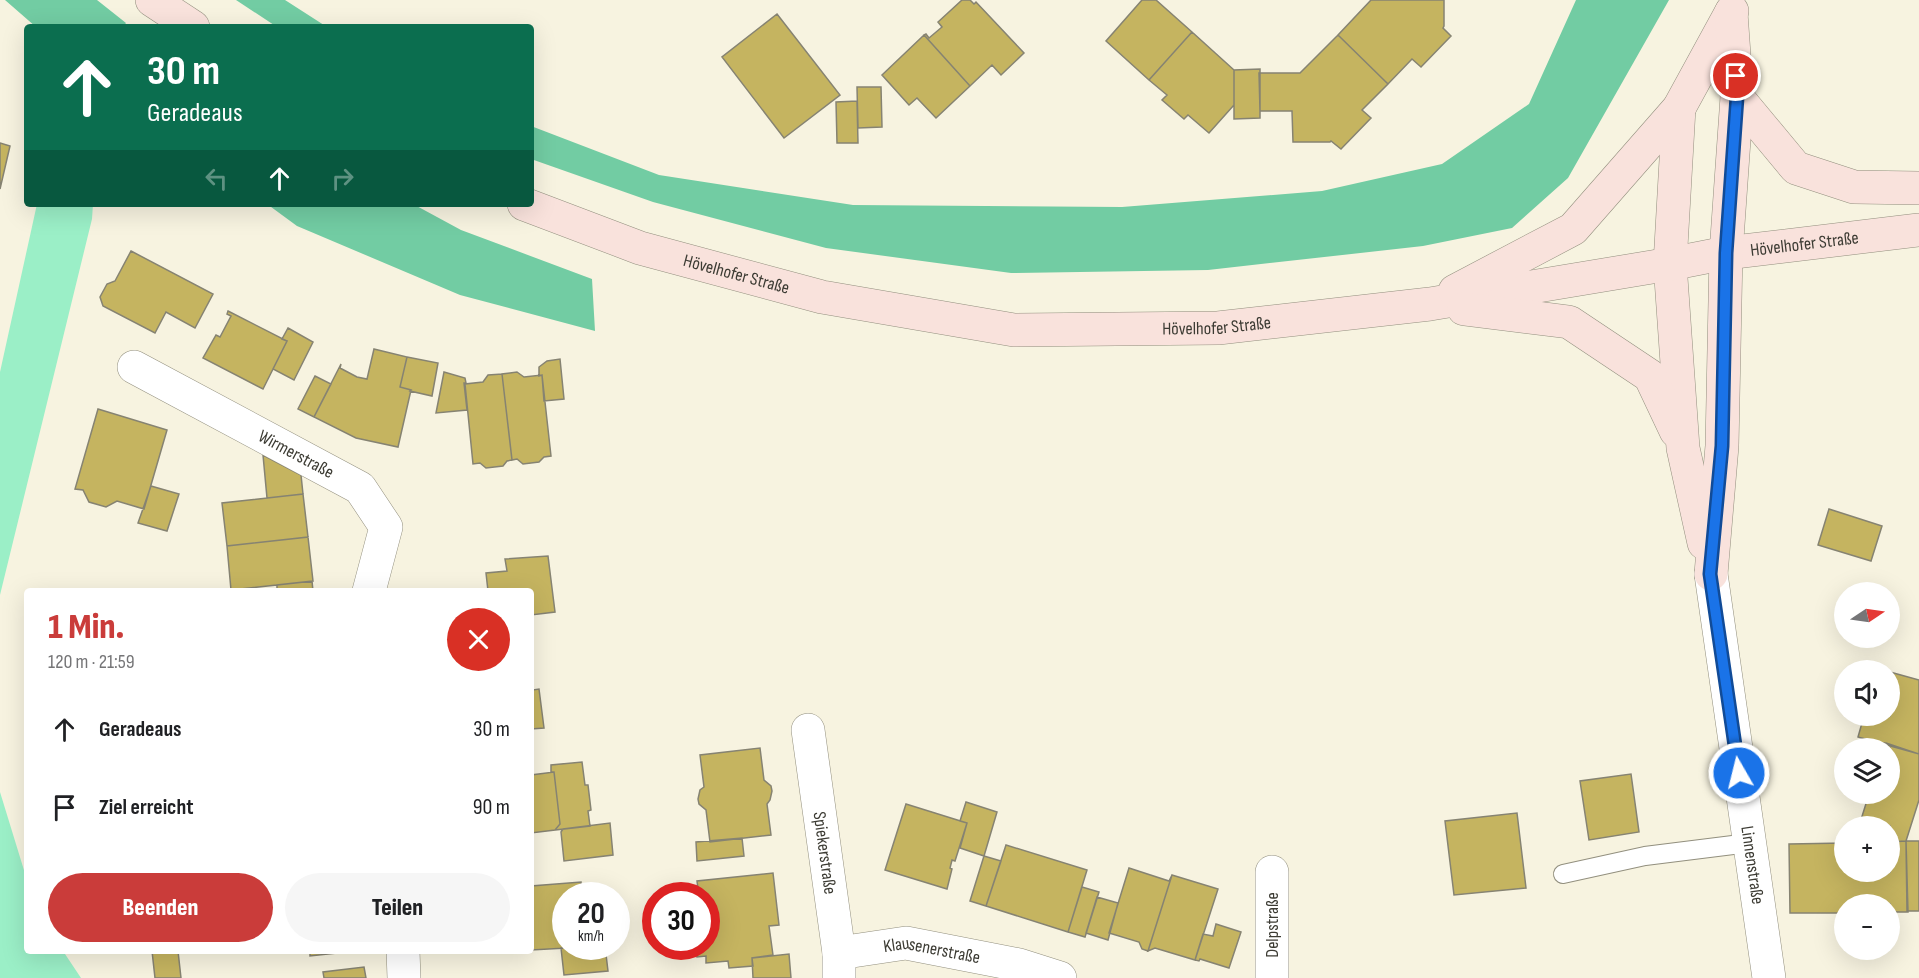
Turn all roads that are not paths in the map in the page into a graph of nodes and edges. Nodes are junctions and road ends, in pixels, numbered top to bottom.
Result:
1 (152, 0) edge
2 (1735, 7) edge
3 (188, 24) edge
4 (1737, 97) junction
5 (1679, 108) junction
6 (1919, 188) edge
7 (532, 207) edge
8 (1919, 230) edge
9 (1726, 253) junction
10 (1670, 264) junction
11 (1430, 304) junction
12 (134, 367) dead end
13 (1683, 448) junction
14 (1710, 574) junction
15 (370, 588) edge
16 (808, 730) dead end
17 (1749, 843) junction
18 (1272, 872) dead end
19 (1563, 874) dead end
20 (403, 954) edge
21 (839, 965) edge
22 (404, 978) edge
23 (1060, 978) edge
24 (1272, 978) edge
25 (1769, 978) edge

1 - 3 main road
2 - 4 main road
2 - 5 main road
4 - 6 main road
4 - 9 main road
5 - 10 main road
5 - 11 main road
7 - 11 main road, Hövelhofer Straße
8 - 9 main road, Hövelhofer Straße
9 - 10 main road, Hövelhofer Straße
9 - 14 main road
10 - 11 main road, Hövelhofer Straße
10 - 13 main road
11 - 13 main road
12 - 15 street, Wirmerstraße
13 - 14 main road
14 - 17 street, Linnenstraße
16 - 21 street, Spiekerstraße
17 - 19 lane
17 - 25 street, Linnenstraße
18 - 24 street, Delpstraße
20 - 22 street
21 - 23 street, Klausenerstraße

